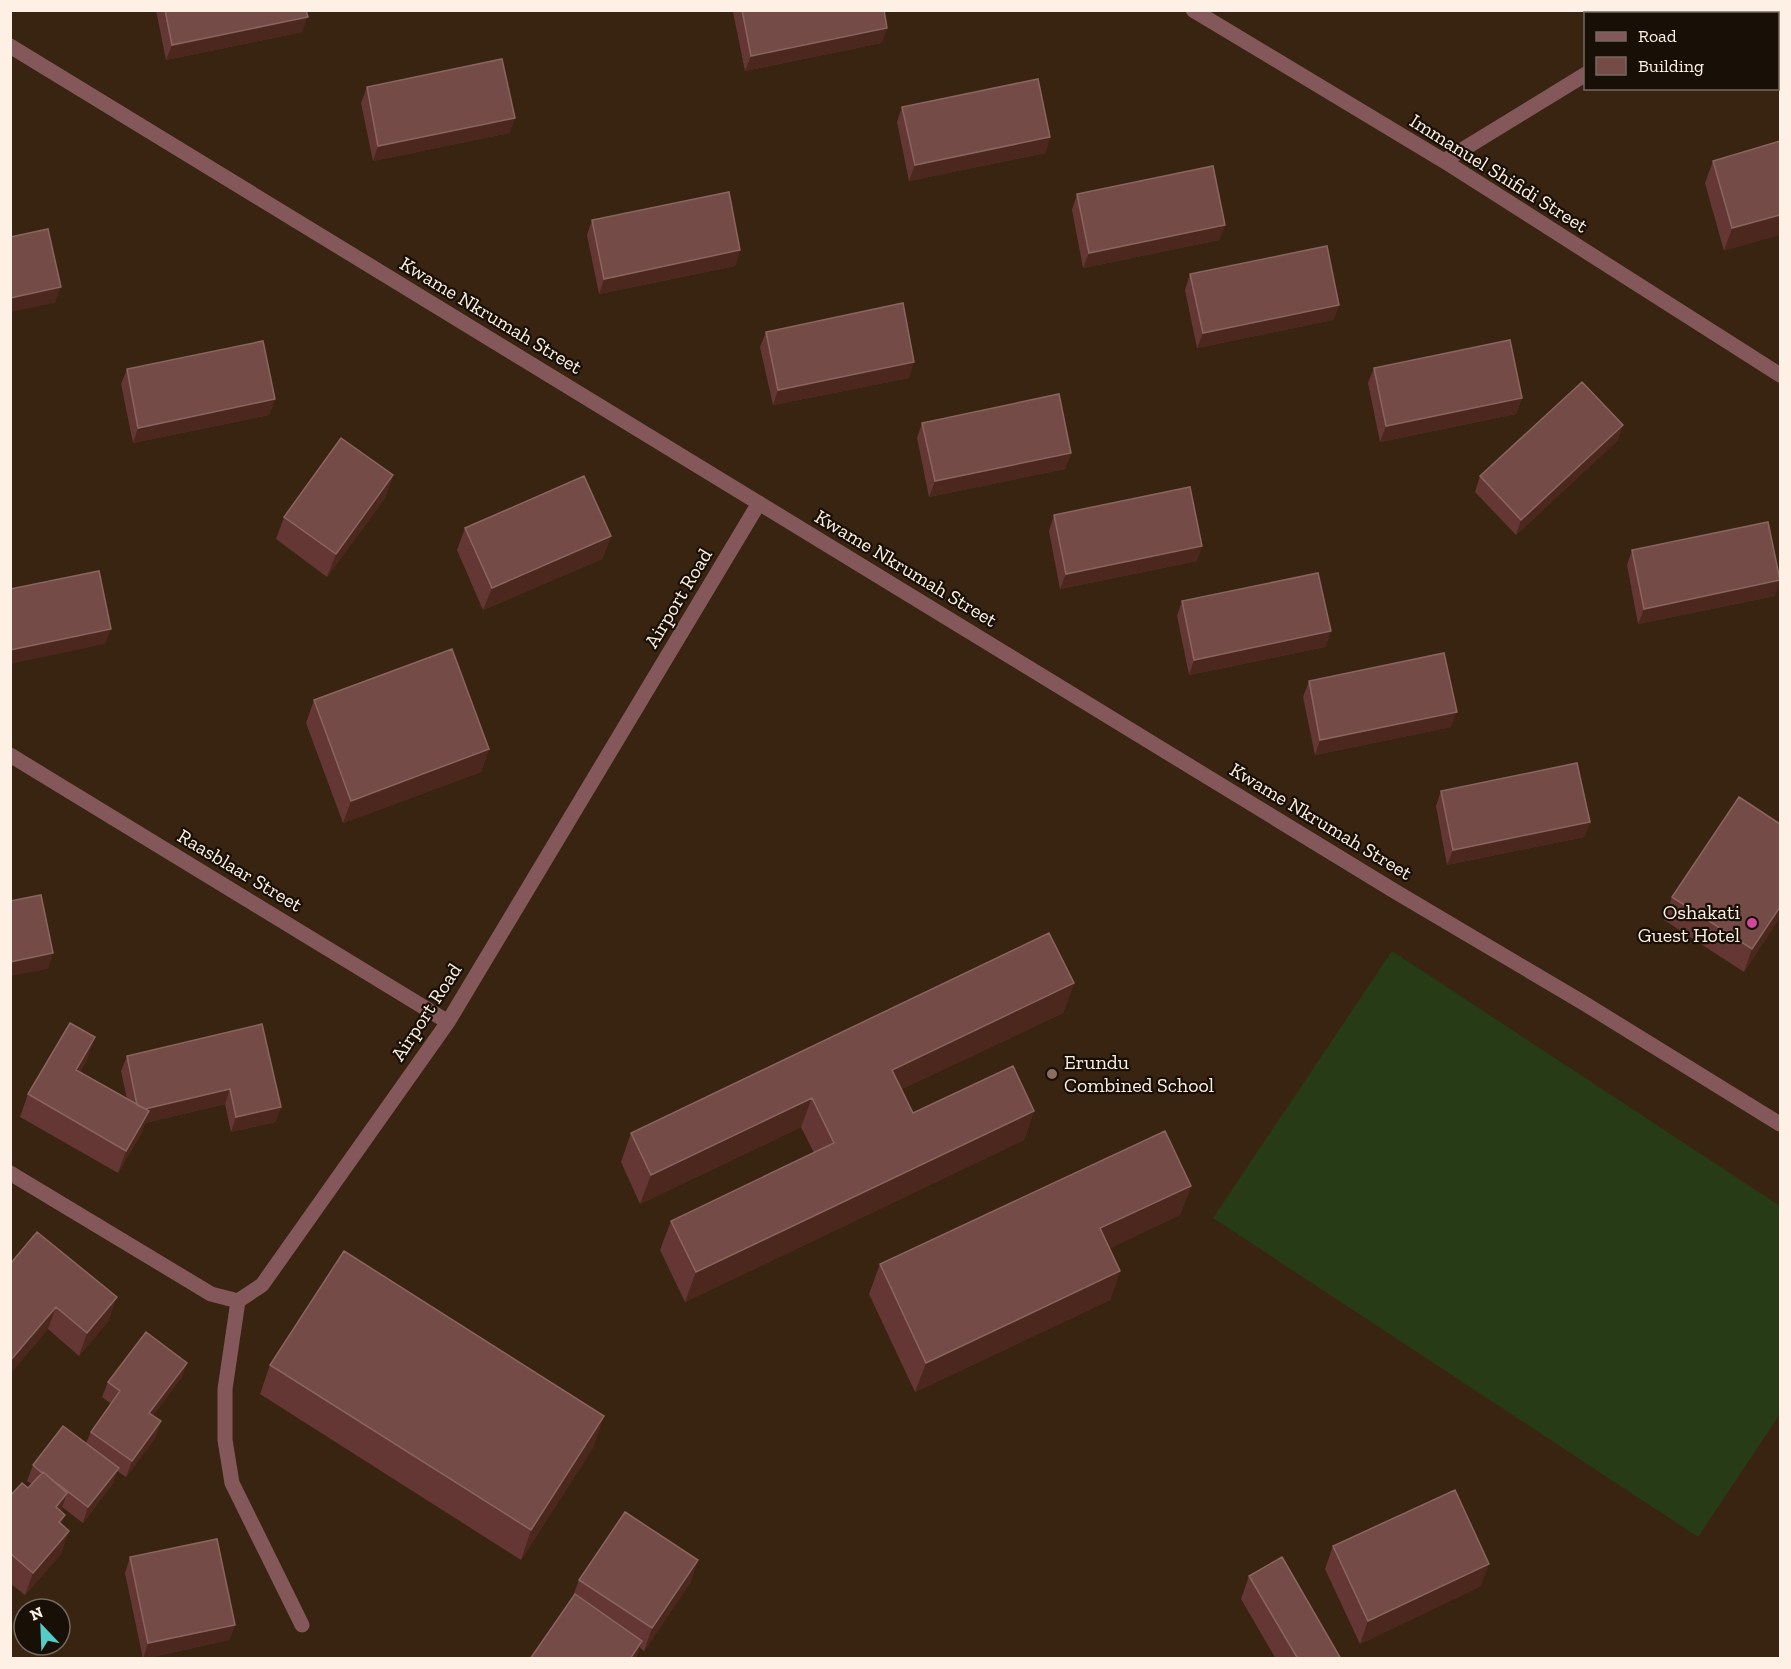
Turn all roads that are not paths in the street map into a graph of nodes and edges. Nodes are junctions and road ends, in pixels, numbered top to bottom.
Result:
1 (1201, 13) edge
2 (10, 46) edge
3 (1584, 75) edge
4 (1444, 161) junction
5 (1780, 375) edge
6 (759, 503) junction
7 (10, 754) edge
8 (448, 1022) junction
9 (1780, 1124) edge
10 (10, 1173) edge
11 (238, 1301) junction
12 (302, 1625) dead end

1 - 4 street, Immanuel Shifidi Street
2 - 6 street, Kwame Nkrumah Street
3 - 4 street
4 - 5 street, Immanuel Shifidi Street
6 - 8 street, Airport Road
6 - 9 street, Kwame Nkrumah Street
7 - 8 street, Raasblaar Street
8 - 11 street, Airport Road
10 - 11 street
11 - 12 street

